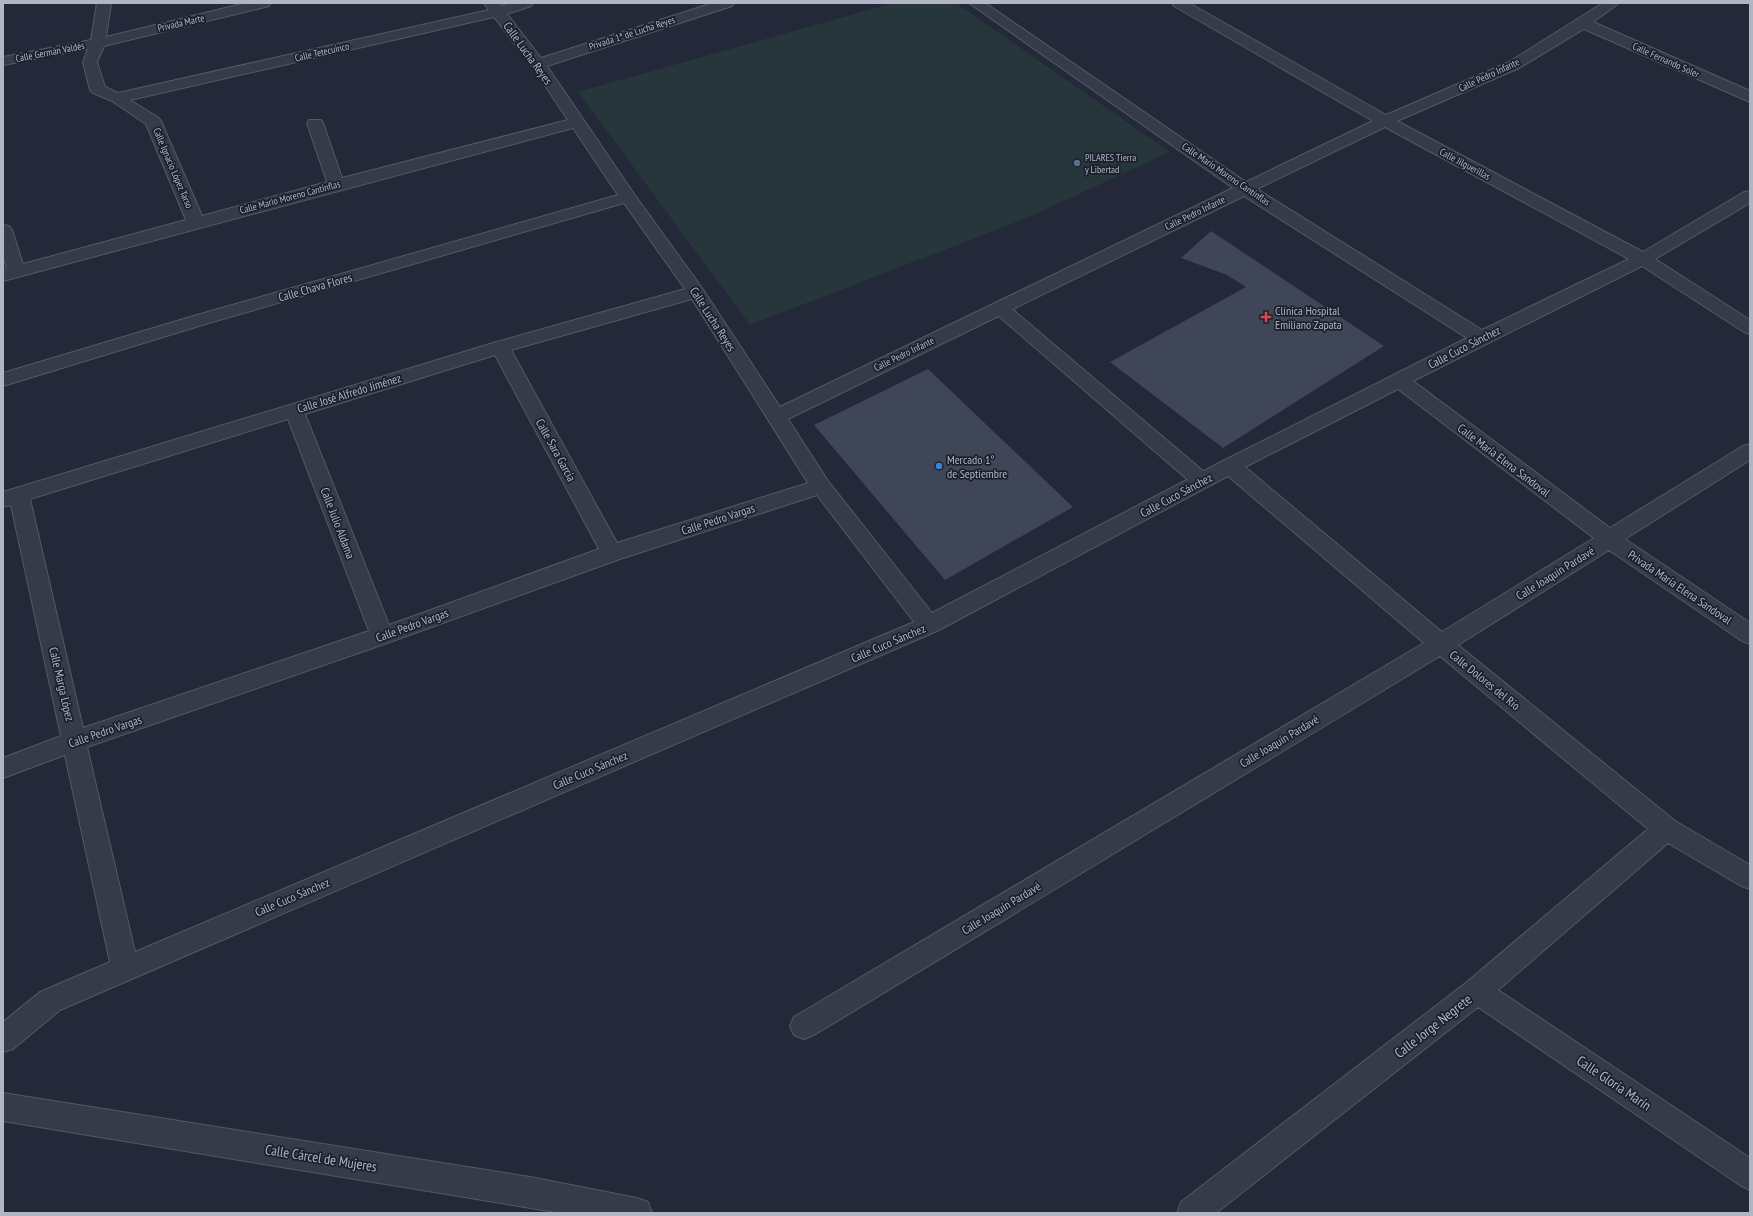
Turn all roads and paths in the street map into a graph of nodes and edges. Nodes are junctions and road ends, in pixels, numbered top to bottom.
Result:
1 (104, 3) edge
2 (264, 3) edge
3 (526, 3) edge
4 (727, 3) edge
5 (976, 3) edge
6 (1179, 3) edge
7 (1612, 3) edge
8 (494, 7) edge
9 (1583, 23) junction
10 (98, 43) junction
11 (3, 61) edge
12 (538, 64) junction
13 (1750, 97) edge
14 (117, 98) junction
15 (577, 122) junction
16 (1385, 122) junction
17 (315, 124) dead end
18 (336, 185) junction
19 (1245, 189) junction
20 (1750, 196) edge
21 (628, 197) junction
22 (196, 223) junction
23 (3, 230) edge
24 (1643, 259) junction
25 (10, 274) edge
26 (696, 292) junction
27 (1000, 308) junction
28 (1750, 328) edge
29 (1481, 338) junction
30 (500, 347) junction
31 (3, 380) edge
32 (1399, 380) junction
33 (294, 410) junction
34 (775, 416) junction
35 (1750, 451) edge
36 (1230, 466) junction
37 (1202, 481) junction
38 (821, 486) junction
39 (11, 497) edge
40 (1610, 539) junction
41 (612, 553) junction
42 (930, 625) junction
43 (1750, 635) edge
44 (382, 636) junction
45 (1441, 644) junction
46 (75, 741) junction
47 (3, 768) edge
48 (1666, 829) junction
49 (1750, 878) edge
50 (125, 968) junction
51 (1477, 991) junction
52 (804, 1026) dead end
53 (3, 1039) edge
54 (3, 1107) edge
55 (1750, 1175) edge
56 (530, 1192) junction
57 (579, 1213) edge
58 (637, 1213) edge
59 (1192, 1213) edge

1 - 10 street, Calle Ignacio López Tarso
2 - 10 street, Privada Marte
3 - 8 street, Calle Tetecuinco
4 - 12 street, Privada 1ª de Lucha Reyes
5 - 19 street, Calle Mario Moreno Cantínflas
6 - 16 street, Calle Jilguerillas
7 - 9 street, Calle Pedro Infante
8 - 12 street, Calle Lucha Reyes
8 - 14 street, Calle Tetecuinco
9 - 13 street, Calle Fernando Soler
9 - 16 street, Calle Pedro Infante
10 - 11 street, Calle Germán Valdés
10 - 14 street, Calle Ignacio López Tarso
12 - 15 street, Calle Lucha Reyes
14 - 22 street, Calle Ignacio López Tarso
15 - 18 street, Calle Mario Moreno Cantínflas
15 - 21 street, Calle Lucha Reyes
16 - 19 street, Calle Pedro Infante
16 - 24 street, Calle Jilguerillas
17 - 18 street
18 - 22 street, Calle Mario Moreno Cantínflas
19 - 27 street, Calle Pedro Infante
19 - 29 street, Calle Mario Moreno Cantínflas
20 - 24 street, Calle Cuco Sánchez
21 - 26 street, Calle Lucha Reyes
21 - 31 street, Calle Chava Flores
22 - 25 street, Calle Mario Moreno Cantínflas
23 - 25 street
24 - 28 street, Calle Jilguerillas
24 - 29 street, Calle Cuco Sánchez
26 - 30 street, Calle José Alfredo Jiménez
26 - 34 street, Calle Lucha Reyes
27 - 34 street, Calle Pedro Infante
27 - 37 lane
29 - 32 street, Calle Cuco Sánchez
30 - 33 street, Calle José Alfredo Jiménez
30 - 41 street, Calle Sara García
32 - 36 street, Calle Cuco Sánchez
32 - 40 street, Calle María Elena Sandoval
33 - 39 street, Calle José Alfredo Jiménez
33 - 44 street, Calle Julio Aldama
34 - 38 street, Calle Lucha Reyes
35 - 40 street, Calle Joaquín Pardavé
36 - 37 street, Calle Cuco Sánchez
36 - 45 street, Calle Dolores del Río
37 - 42 street, Calle Cuco Sánchez
38 - 41 street, Calle Pedro Vargas
38 - 42 street, Calle Lucha Reyes
39 - 46 street, Calle Marga López
40 - 43 street, Privada María Elena Sandoval
40 - 45 street, Calle Joaquín Pardavé
41 - 44 street, Calle Pedro Vargas
42 - 50 street, Calle Cuco Sánchez
44 - 46 street, Calle Pedro Vargas
45 - 48 street, Calle Dolores del Río
45 - 52 street, Calle Joaquín Pardavé
46 - 47 street, Calle Pedro Vargas
46 - 50 street, Calle Marga López
48 - 49 street, Calle Dolores del Río
48 - 51 street, Calle Jorge Negrete
50 - 53 street, Calle Cuco Sánchez
51 - 55 street, Calle Gloria Marín
51 - 59 street, Calle Jorge Negrete
54 - 56 street, Calle Cárcel de Mujeres
56 - 57 street
56 - 58 street, Calle Cárcel de Mujeres

